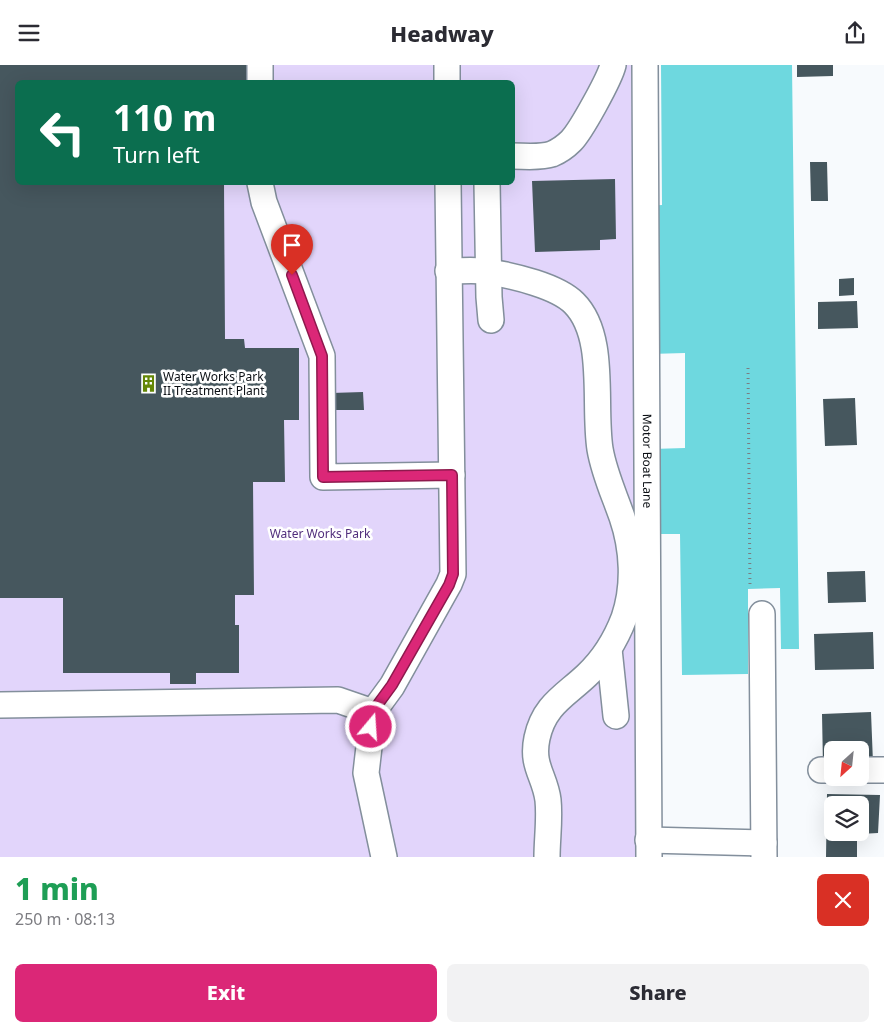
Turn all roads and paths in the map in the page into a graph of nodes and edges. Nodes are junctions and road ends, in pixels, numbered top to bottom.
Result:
1 (260, 65) edge
2 (447, 65) edge
3 (613, 65) edge
4 (645, 65) edge
5 (260, 80) edge
6 (447, 80) edge
7 (515, 156) edge
8 (260, 185) edge
9 (448, 185) edge
10 (487, 185) edge
11 (448, 271) junction
12 (489, 271) junction
13 (491, 320) dead end
14 (748, 368) dead end
15 (452, 475) junction
16 (750, 588) dead end
17 (762, 614) dead end
18 (609, 649) junction
19 (0, 705) edge
20 (373, 711) junction
21 (616, 716) dead end
22 (869, 770) edge
23 (884, 770) edge
24 (649, 848) edge
25 (764, 850) edge
26 (384, 857) edge
27 (546, 857) edge

1 - 5 street
2 - 6 street
3 - 7 street
4 - 24 street, Motor Boat Lane
8 - 15 street
9 - 11 street
10 - 12 street
11 - 12 street
11 - 15 street
12 - 13 street
12 - 18 street
14 - 16 path
15 - 20 street
17 - 25 street
18 - 21 street
18 - 27 street
19 - 20 street
20 - 26 street
22 - 23 street
24 - 25 street

